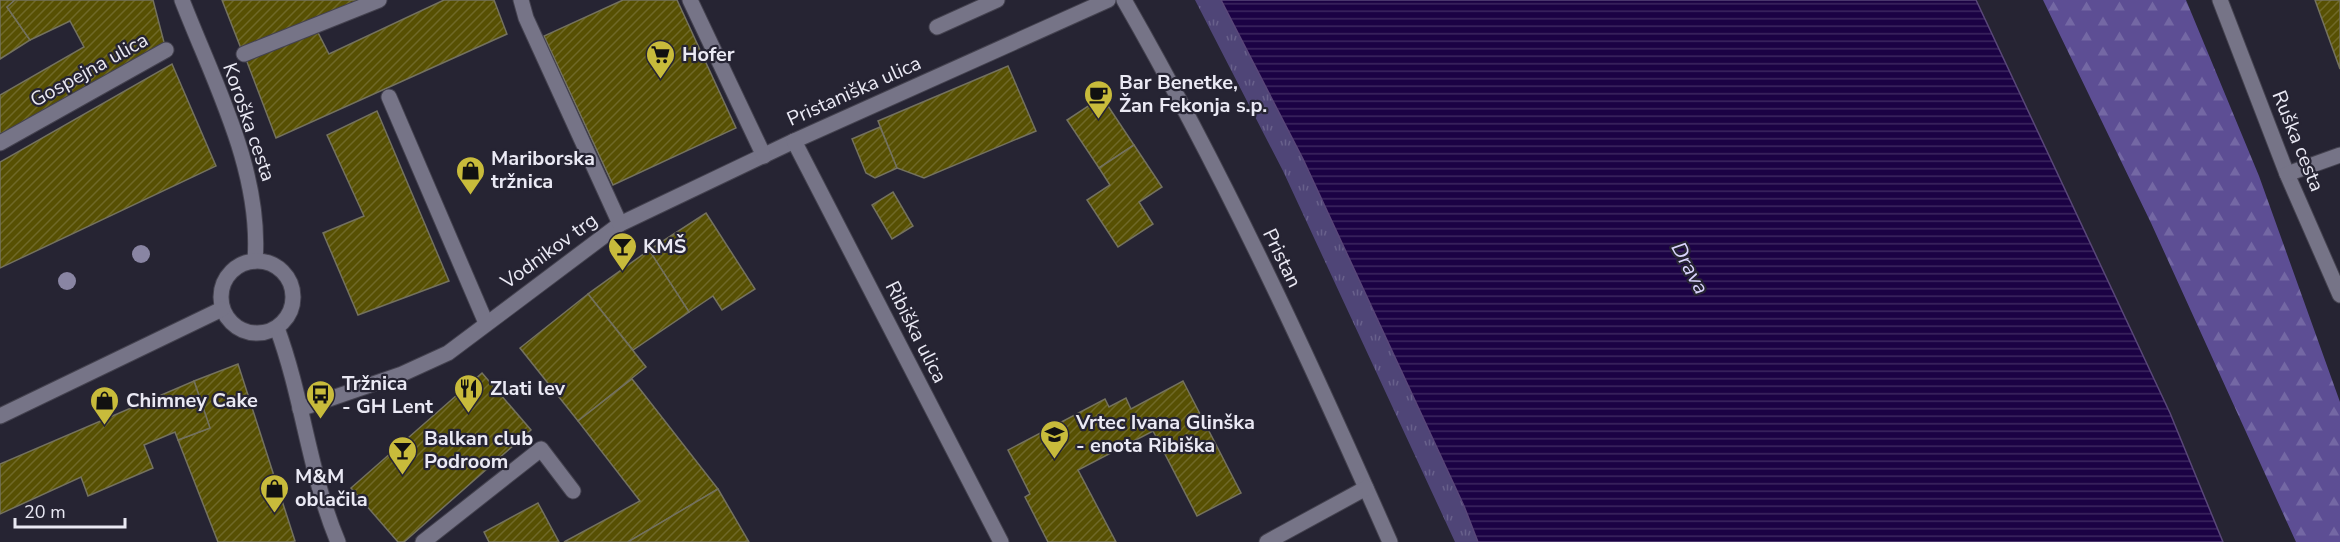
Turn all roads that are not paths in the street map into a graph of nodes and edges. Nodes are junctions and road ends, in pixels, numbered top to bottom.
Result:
1 (182, 0) edge
2 (379, 0) edge
3 (521, 0) edge
4 (690, 0) edge
5 (997, 0) edge
6 (1108, 0) edge
7 (1124, 0) edge
8 (2220, 0) edge
9 (937, 27) dead end
10 (166, 50) dead end
11 (243, 54) dead end
12 (389, 97) dead end
13 (794, 141) junction
14 (0, 143) edge
15 (2340, 155) edge
16 (764, 156) junction
17 (2287, 174) junction
18 (620, 224) junction
19 (255, 261) junction
20 (2340, 295) edge
21 (222, 309) junction
22 (486, 324) junction
23 (277, 328) junction
24 (300, 409) junction
25 (0, 416) edge
26 (1366, 488) junction
27 (573, 491) dead end
28 (338, 542) edge
29 (423, 542) edge
30 (1001, 542) edge
31 (1267, 542) edge
32 (1390, 542) edge

1 - 19 street, Koroška cesta
2 - 11 street
3 - 18 street, Vodnikov trg
4 - 16 street
5 - 9 street
6 - 13 street, Pristaniška ulica
7 - 26 street, Pristan
8 - 17 street, Ruška cesta
10 - 14 street, Gospejna ulica
12 - 22 street
13 - 16 street, Pristaniška ulica
13 - 30 street, Ribiška ulica
15 - 17 street
16 - 18 street, Pristaniška ulica
17 - 20 street, Ruška cesta
18 - 22 street, Vodnikov trg
19 - 21 street
19 - 23 street
21 - 23 street
21 - 25 street
22 - 24 street, Vodnikov trg
23 - 24 street
24 - 28 street
26 - 31 street
26 - 32 street, Pristan
27 - 29 street

